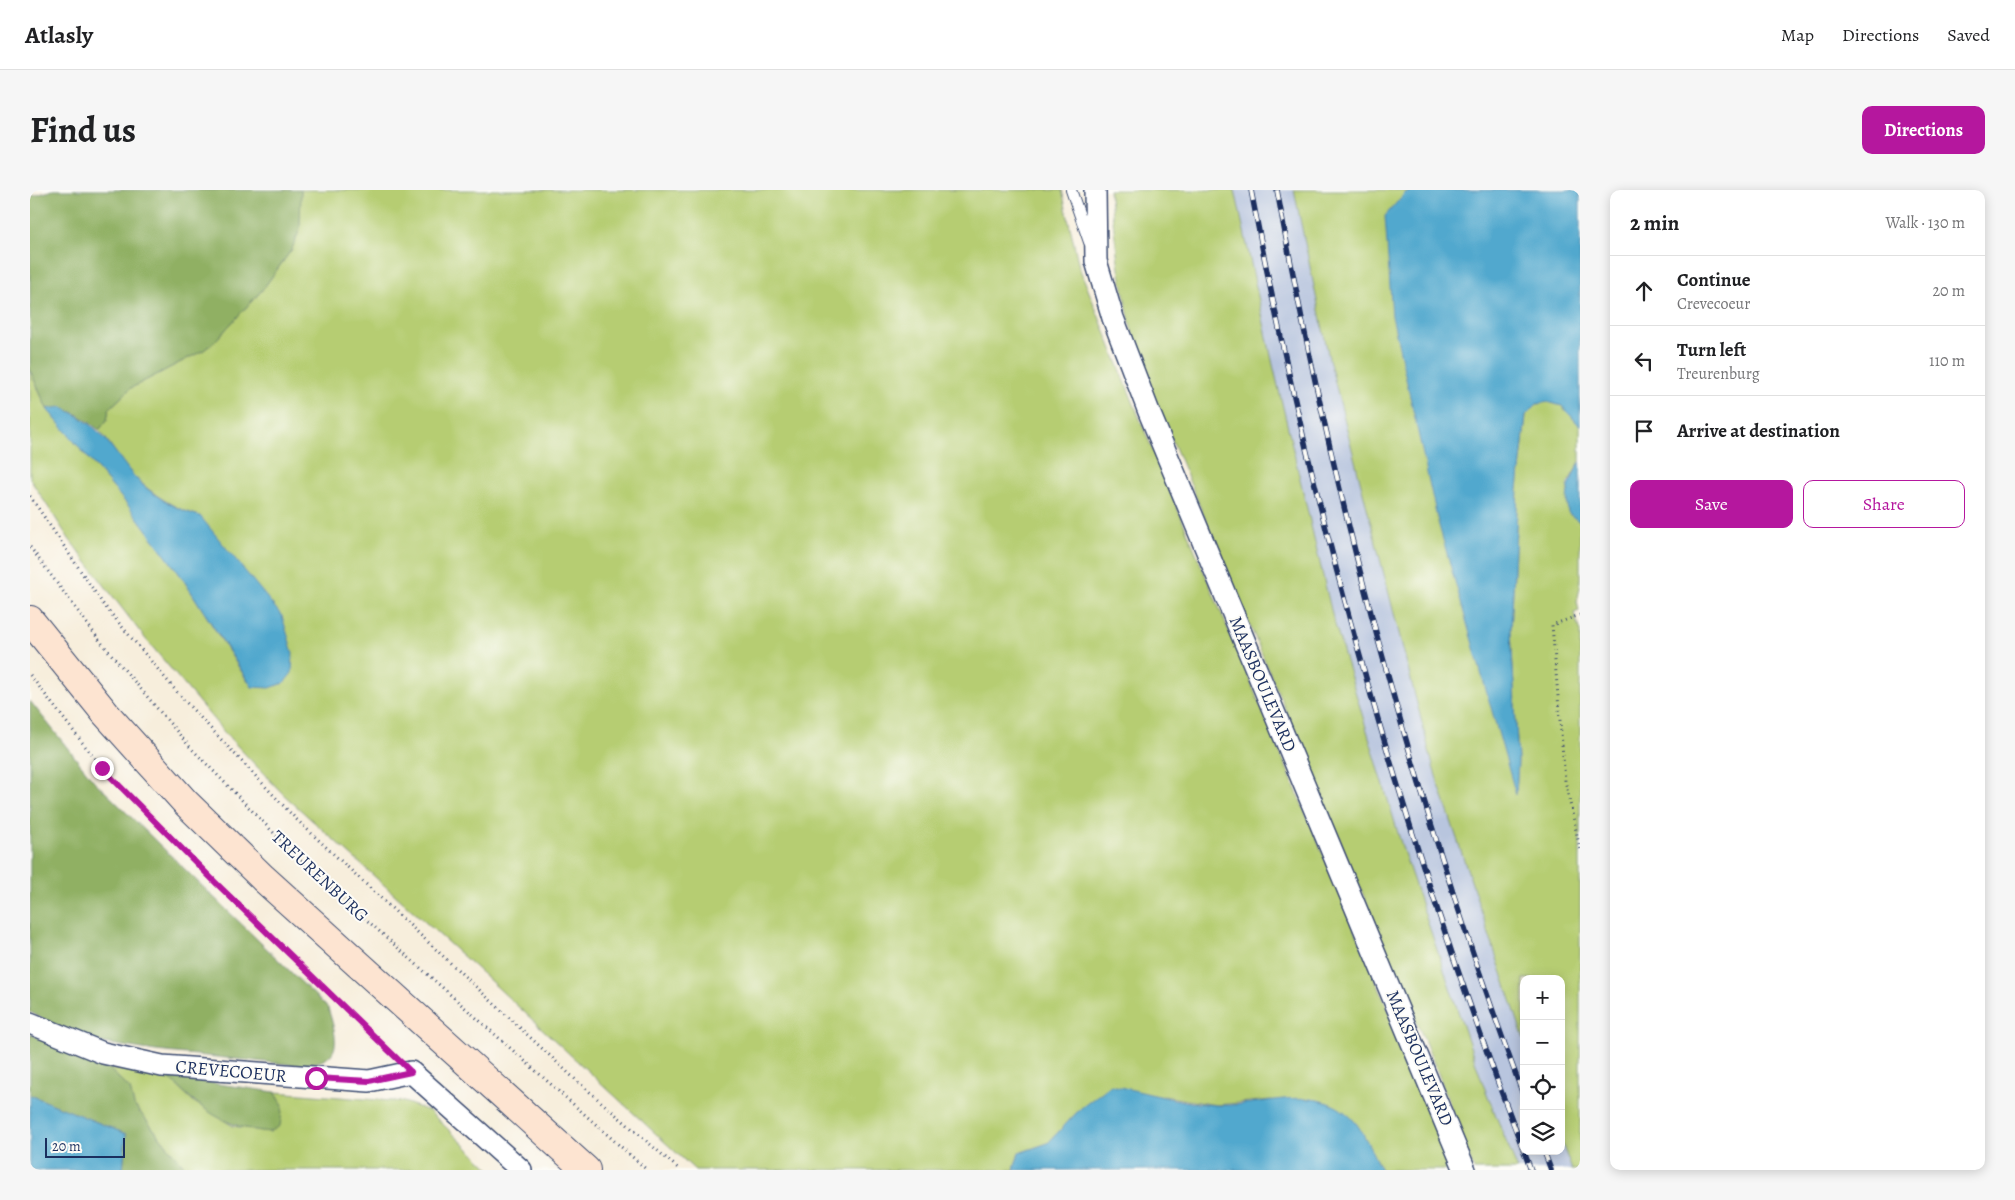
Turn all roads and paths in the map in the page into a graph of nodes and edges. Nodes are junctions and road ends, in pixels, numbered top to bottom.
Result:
1 (1071, 190) edge
2 (1095, 190) edge
3 (1096, 262) junction
4 (30, 496) edge
5 (30, 547) edge
6 (1580, 615) edge
7 (30, 620) edge
8 (30, 675) edge
9 (1580, 849) edge
10 (30, 1023) edge
11 (411, 1072) junction
12 (521, 1170) edge
13 (586, 1170) edge
14 (647, 1170) edge
15 (680, 1170) edge
16 (1465, 1170) edge

1 - 3 lane
2 - 3 street, MAASBOULEVARD
3 - 16 street, MAASBOULEVARD
4 - 15 path
5 - 14 path, TREURENBURG
6 - 9 path
7 - 13 main road
8 - 11 path
10 - 11 street, CREVECOEUR
11 - 12 street

